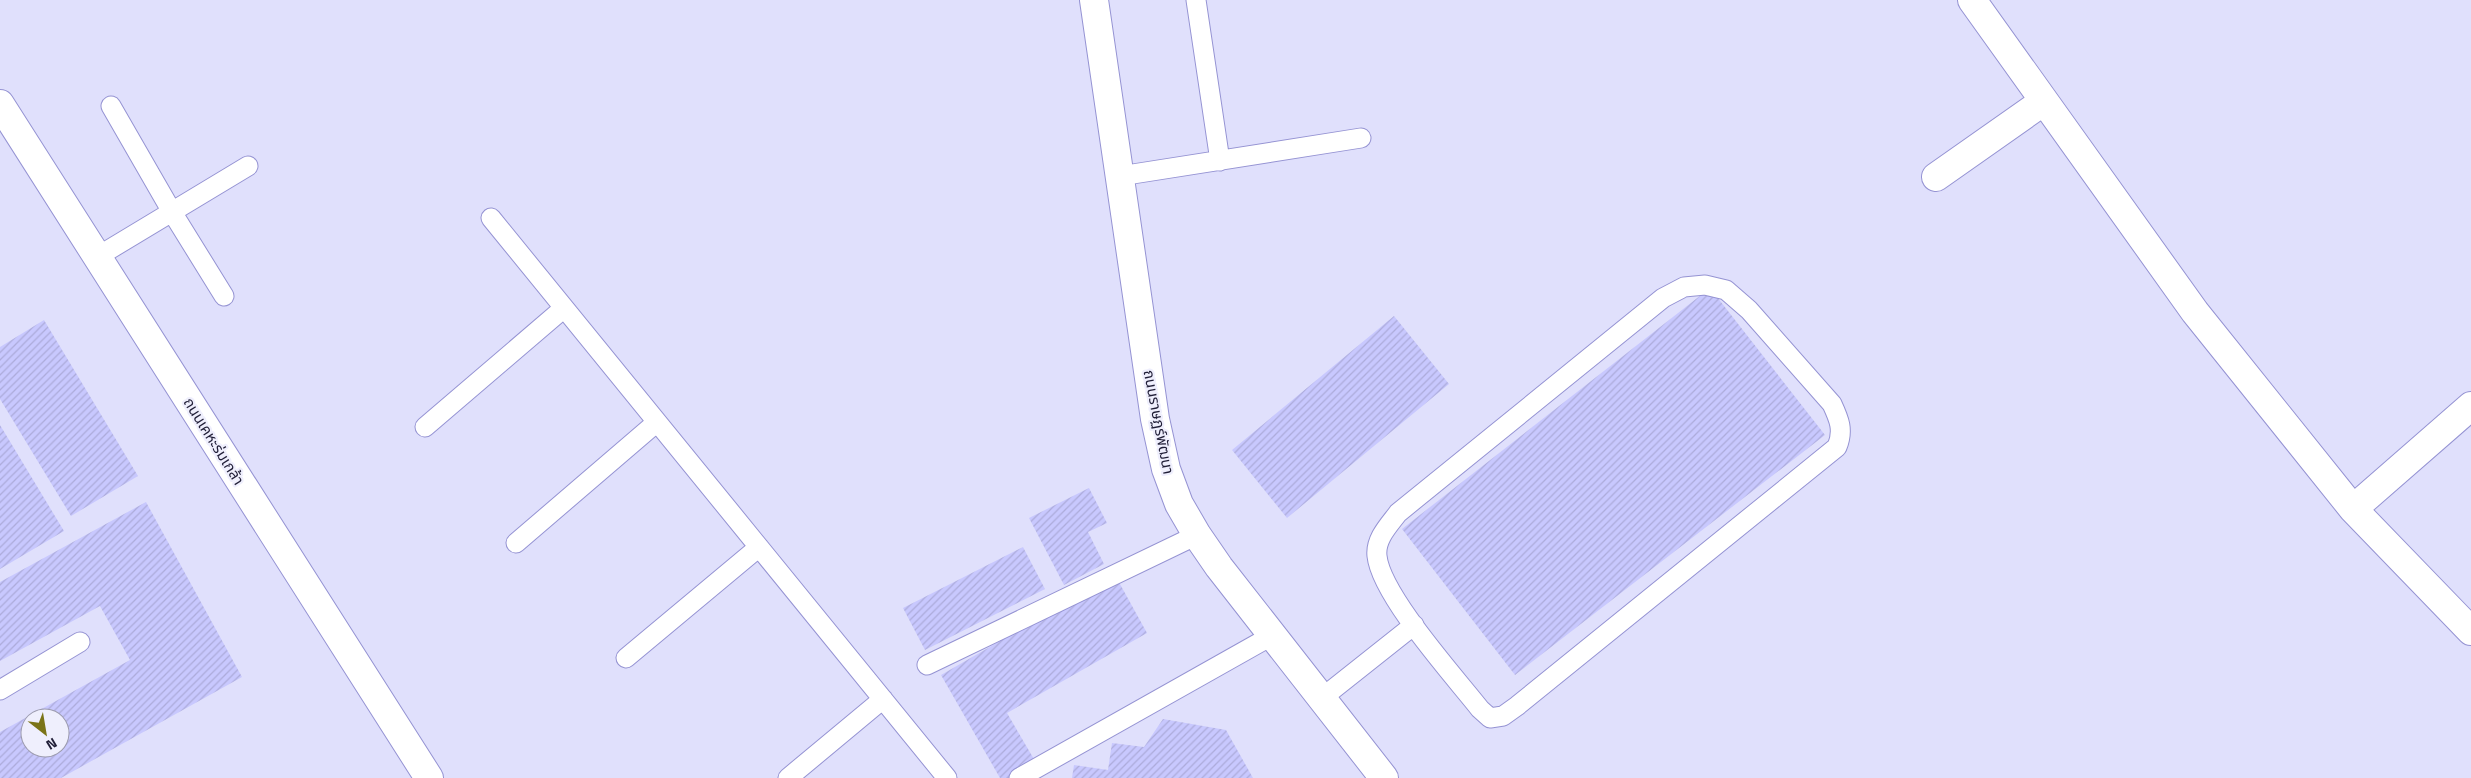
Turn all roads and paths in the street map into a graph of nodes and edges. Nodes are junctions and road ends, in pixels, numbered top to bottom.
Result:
1 (1094, 0) edge
2 (1196, 0) edge
3 (1972, 0) edge
4 (2044, 101) junction
5 (0, 104) edge
6 (111, 106) dead end
7 (1361, 138) dead end
8 (1220, 161) junction
9 (248, 166) dead end
10 (1120, 176) junction
11 (1936, 177) dead end
12 (172, 212) junction
13 (491, 218) dead end
14 (97, 257) junction
15 (224, 296) dead end
16 (564, 308) junction
17 (2471, 406) edge
18 (657, 422) junction
19 (425, 427) dead end
20 (2353, 509) junction
21 (1197, 535) junction
22 (516, 543) dead end
23 (759, 547) junction
24 (1414, 626) junction
25 (2471, 631) edge
26 (1273, 635) junction
27 (80, 642) dead end
28 (626, 658) dead end
29 (927, 665) dead end
30 (0, 690) edge
31 (1322, 698) junction
32 (883, 699) junction
33 (428, 778) edge
34 (788, 778) edge
35 (947, 778) edge
36 (1019, 778) edge
37 (1384, 778) edge

1 - 10 street, ถนนราษฏร์พัฒนา
2 - 8 lane
3 - 4 street
4 - 11 street
4 - 20 street
5 - 14 street, ถนนเคหะร่มเกล้า
6 - 12 lane
7 - 8 lane
8 - 10 lane
9 - 12 lane
10 - 21 street, ถนนราษฏร์พัฒนา
12 - 14 lane
12 - 15 lane
13 - 16 lane
14 - 33 street, ถนนเคหะร่มเกล้า
16 - 18 lane
16 - 19 lane
17 - 20 street
18 - 22 lane
18 - 23 lane
20 - 25 street
21 - 26 street, ถนนราษฏร์พัฒนา
21 - 29 lane
23 - 28 lane
23 - 32 lane
24 - 24 lane
24 - 31 lane
26 - 31 street, ถนนราษฏร์พัฒนา
26 - 36 lane
27 - 30 lane
31 - 37 street, ถนนราษฏร์พัฒนา
32 - 34 lane
32 - 35 lane

